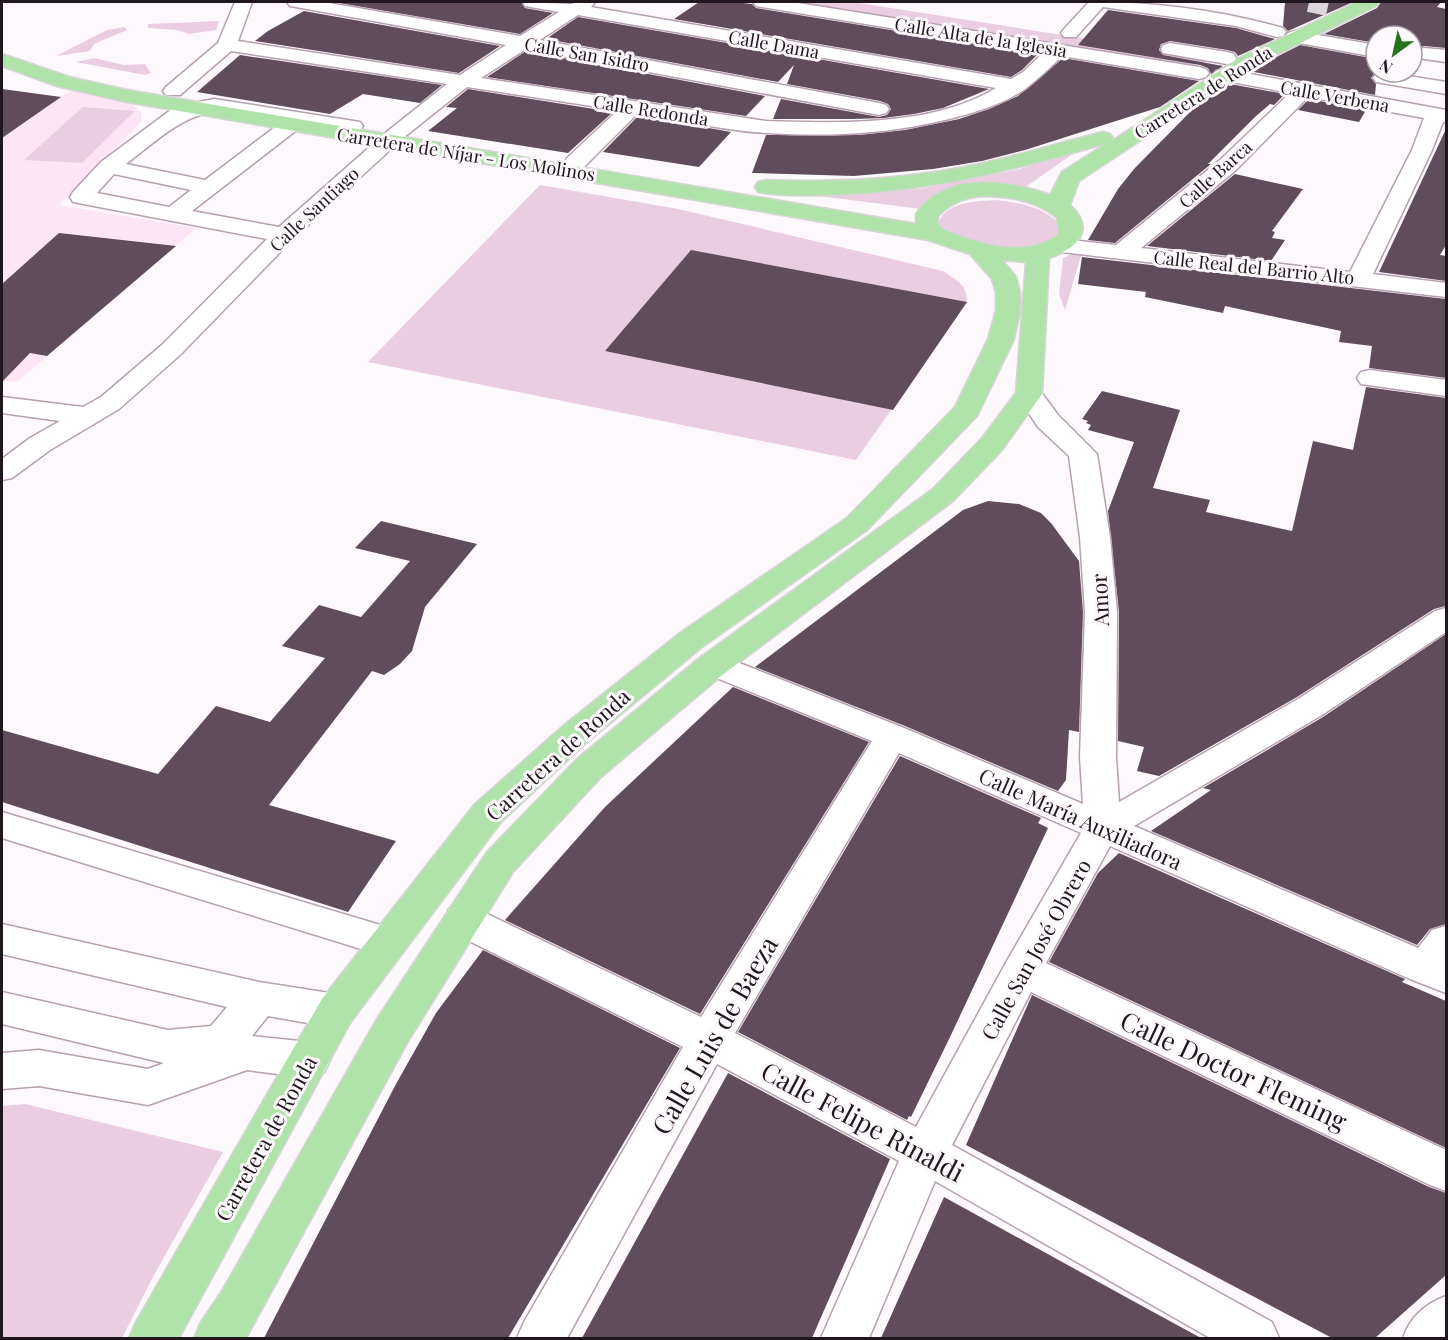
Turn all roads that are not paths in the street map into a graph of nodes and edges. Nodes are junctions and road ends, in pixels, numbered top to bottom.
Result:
1 (243, 2) edge
2 (296, 2) edge
3 (531, 2) edge
4 (762, 2) edge
5 (1098, 2) edge
6 (1106, 2) edge
7 (1337, 2) edge
8 (1370, 2) edge
9 (581, 5) edge
10 (816, 10) junction
11 (1286, 34) junction
12 (1092, 36) dead end
13 (524, 43) junction
14 (771, 44) junction
15 (227, 45) junction
16 (1149, 45) dead end
17 (1364, 49) edge
18 (1058, 50) junction
19 (2, 52) edge
20 (1424, 54) dead end
21 (1446, 56) edge
22 (2, 60) edge
23 (2, 66) edge
24 (1225, 67) junction
25 (43, 70) junction
26 (1199, 73) junction
27 (727, 79) junction
28 (463, 81) junction
29 (1424, 83) edge
30 (1382, 84) edge
31 (1017, 86) junction
32 (1446, 88) edge
33 (1304, 90) junction
34 (1377, 104) junction
35 (182, 106) junction
36 (633, 107) junction
37 (682, 114) junction
38 (1441, 115) edge
39 (885, 116) junction
40 (291, 125) junction
41 (353, 126) junction
42 (392, 138) junction
43 (1103, 138) junction
44 (576, 163) junction
45 (109, 167) junction
46 (682, 182) junction
47 (208, 187) junction
48 (1008, 190) junction
49 (947, 196) junction
50 (1058, 207) junction
51 (174, 214) junction
52 (933, 234) junction
53 (284, 235) junction
54 (1050, 249) junction
55 (979, 250) junction
56 (1122, 252) junction
57 (1359, 278) junction
58 (1446, 290) edge
59 (1370, 378) dead end
60 (1446, 388) edge
61 (1029, 394) junction
62 (2, 405) edge
63 (88, 416) junction
64 (2, 472) edge
65 (1443, 625) edge
66 (714, 664) junction
67 (892, 736) junction
68 (2, 825) edge
69 (1102, 828) junction
70 (463, 920) junction
71 (2, 939) edge
72 (387, 942) junction
73 (1439, 962) edge
74 (1022, 970) junction
75 (260, 998) junction
76 (2, 1008) edge
77 (336, 1011) junction
78 (709, 1040) junction
79 (309, 1060) junction
80 (2, 1071) edge
81 (925, 1153) junction
82 (1446, 1171) edge
83 (1446, 1319) edge
84 (153, 1338) edge
85 (218, 1338) edge
86 (541, 1338) edge
87 (845, 1338) edge
88 (1255, 1338) edge
89 (1426, 1338) edge

1 - 15 street
2 - 13 street, Calle San Isidro
3 - 9 street, Calle Dama
4 - 10 street, Calle Alta de la Iglesia
5 - 12 street
6 - 11 street
7 - 11 main road, Carretera de Ronda
8 - 11 main road, Carretera de Ronda
9 - 13 street, Calle Santiago
9 - 14 street, Calle Dama
10 - 14 street
10 - 18 street, Calle Alta de la Iglesia
11 - 17 street
11 - 24 main road, Carretera de Ronda
13 - 27 street, Calle San Isidro
13 - 28 street, Calle Santiago
14 - 27 street
14 - 31 street, Calle Dama
15 - 28 street, Calle Redonda
15 - 35 street
16 - 24 street, Calle Verbena
18 - 26 street, Calle Alta de la Iglesia
18 - 31 street, Calle Redonda
19 - 25 main road
20 - 21 street
22 - 25 main road, Carretera de Níjar - Los Molinos
23 - 25 main road
24 - 26 main road, Carretera de Ronda
24 - 33 street, Calle Verbena
24 - 50 main road, Carretera de Ronda
25 - 35 main road, Carretera de Níjar - Los Molinos
26 - 43 main road, Carretera de Ronda
27 - 37 street
27 - 39 street, Calle San Isidro
28 - 36 street, Calle Redonda
28 - 42 street, Calle Santiago
29 - 32 street
30 - 34 street
31 - 39 street, Calle Redonda
33 - 34 street, Calle Verbena
33 - 56 street, Calle Barca
34 - 38 street, Calle Verbena
35 - 40 main road, Carretera de Níjar - Los Molinos
35 - 41 main road, Carretera de Níjar - Los Molinos
35 - 41 street
35 - 45 street
36 - 37 street, Calle Redonda
36 - 44 street
37 - 39 street, Calle Redonda
38 - 57 street
40 - 42 main road, Carretera de Níjar - Los Molinos
40 - 47 street
41 - 42 main road, Carretera de Níjar - Los Molinos
42 - 44 main road, Carretera de Níjar - Los Molinos
42 - 52 main road, Carretera de Níjar - Los Molinos
42 - 53 street, Calle Santiago
43 - 46 main road
43 - 48 main road, Carretera de Ronda
44 - 46 main road, Carretera de Níjar - Los Molinos
45 - 47 street
45 - 51 street
46 - 49 main road
47 - 51 street
48 - 49 main road
48 - 50 main road
49 - 52 main road
50 - 54 main road
51 - 53 street
52 - 55 main road, Carretera de Níjar - Los Molinos
53 - 63 street, Calle Santiago
54 - 55 main road
54 - 56 street, Calle Real del Barrio Alto
54 - 61 main road
55 - 72 main road, Carretera de Ronda
56 - 57 street, Calle Real del Barrio Alto
57 - 58 street, Calle Real del Barrio Alto
59 - 60 street
61 - 66 main road, Carretera de Ronda
61 - 69 street, Amor
62 - 63 street
63 - 64 street, Calle Santiago
65 - 69 street
66 - 67 street, Calle María Auxiliadora
66 - 70 main road, Carretera de Ronda
67 - 69 street, Calle María Auxiliadora
67 - 78 street, Calle Luis de Baeza
68 - 72 street
69 - 73 street, Calle María Auxiliadora
69 - 74 street, Calle San José Obrero
70 - 78 street, Calle Felipe Rinaldi
70 - 85 main road, Carretera de Ronda
71 - 75 street
72 - 77 main road, Carretera de Ronda
74 - 81 street, Calle San José Obrero
74 - 82 street, Calle Doctor Fleming
75 - 76 street
75 - 77 street
77 - 79 main road, Carretera de Ronda
78 - 81 street, Calle Felipe Rinaldi
78 - 86 street, Calle Luis de Baeza
79 - 80 street
79 - 84 main road, Carretera de Ronda
81 - 87 street, Calle San José Obrero
81 - 88 street, Calle Felipe Rinaldi
83 - 89 street

